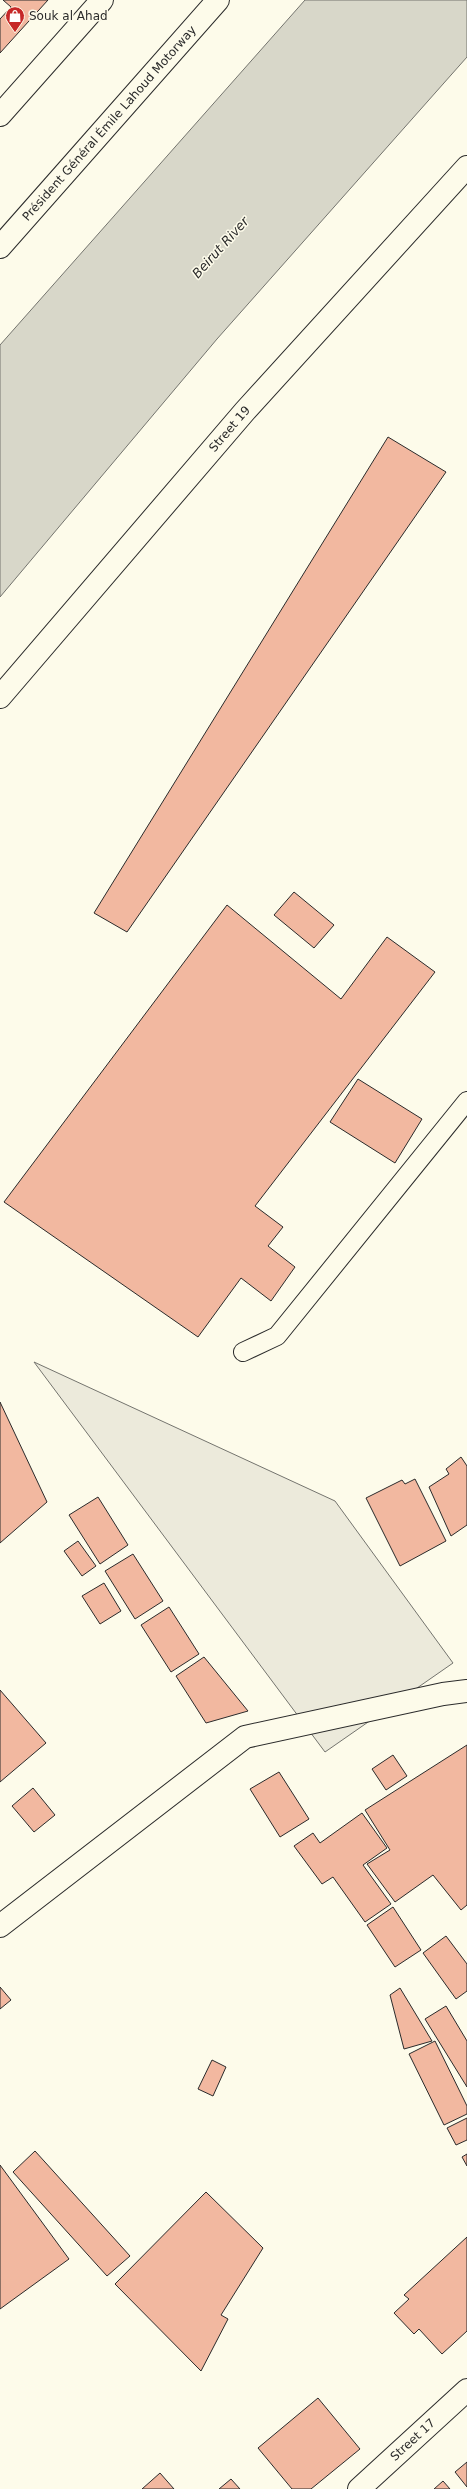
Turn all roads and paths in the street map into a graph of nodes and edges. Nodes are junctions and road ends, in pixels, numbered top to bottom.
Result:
1 (102, 0) edge
2 (218, 0) edge
3 (0, 115) edge
4 (467, 167) edge
5 (0, 247) edge
6 (0, 697) edge
7 (467, 1101) edge
8 (243, 1352) dead end
9 (467, 1691) edge
10 (0, 1926) edge
11 (467, 2390) edge
12 (359, 2489) edge

1 - 3 main road
2 - 5 main road, Président Général Émile Lahoud Motorway
4 - 6 main road, Street 19
7 - 8 lane
9 - 10 main road
11 - 12 main road, Street 17

